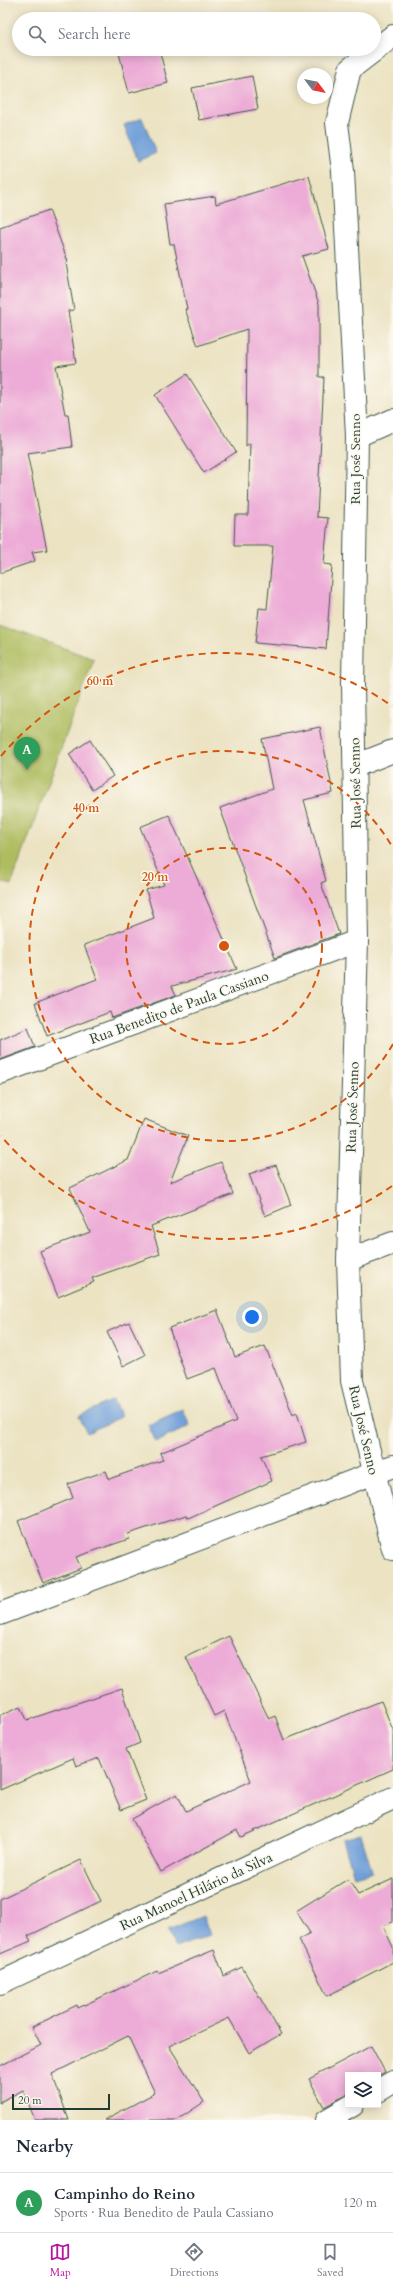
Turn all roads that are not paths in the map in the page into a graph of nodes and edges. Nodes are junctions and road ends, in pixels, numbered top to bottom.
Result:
1 (393, 36) edge
2 (381, 45) edge
3 (367, 56) edge
4 (393, 420) edge
5 (357, 436) junction
6 (393, 752) edge
7 (355, 766) junction
8 (357, 941) junction
9 (0, 1073) edge
10 (393, 1243) edge
11 (348, 1260) junction
12 (384, 1469) edge
13 (393, 1550) edge
14 (0, 1614) edge
15 (393, 1798) edge
16 (0, 1983) edge
17 (393, 2082) edge
18 (381, 2089) edge
19 (348, 2108) edge
20 (327, 2120) edge

1 - 2 street, Rua José Senno
3 - 5 street, Rua José Senno
4 - 5 street
5 - 7 street, Rua José Senno
6 - 7 street
7 - 8 street, Rua José Senno
8 - 9 street, Rua Benedito de Paula Cassiano
8 - 11 street, Rua José Senno
10 - 11 street
11 - 12 street, Rua José Senno
12 - 13 street, Rua José Senno
12 - 14 street
15 - 16 street, Rua Manoel Hilário da Silva
17 - 18 street
19 - 20 street

